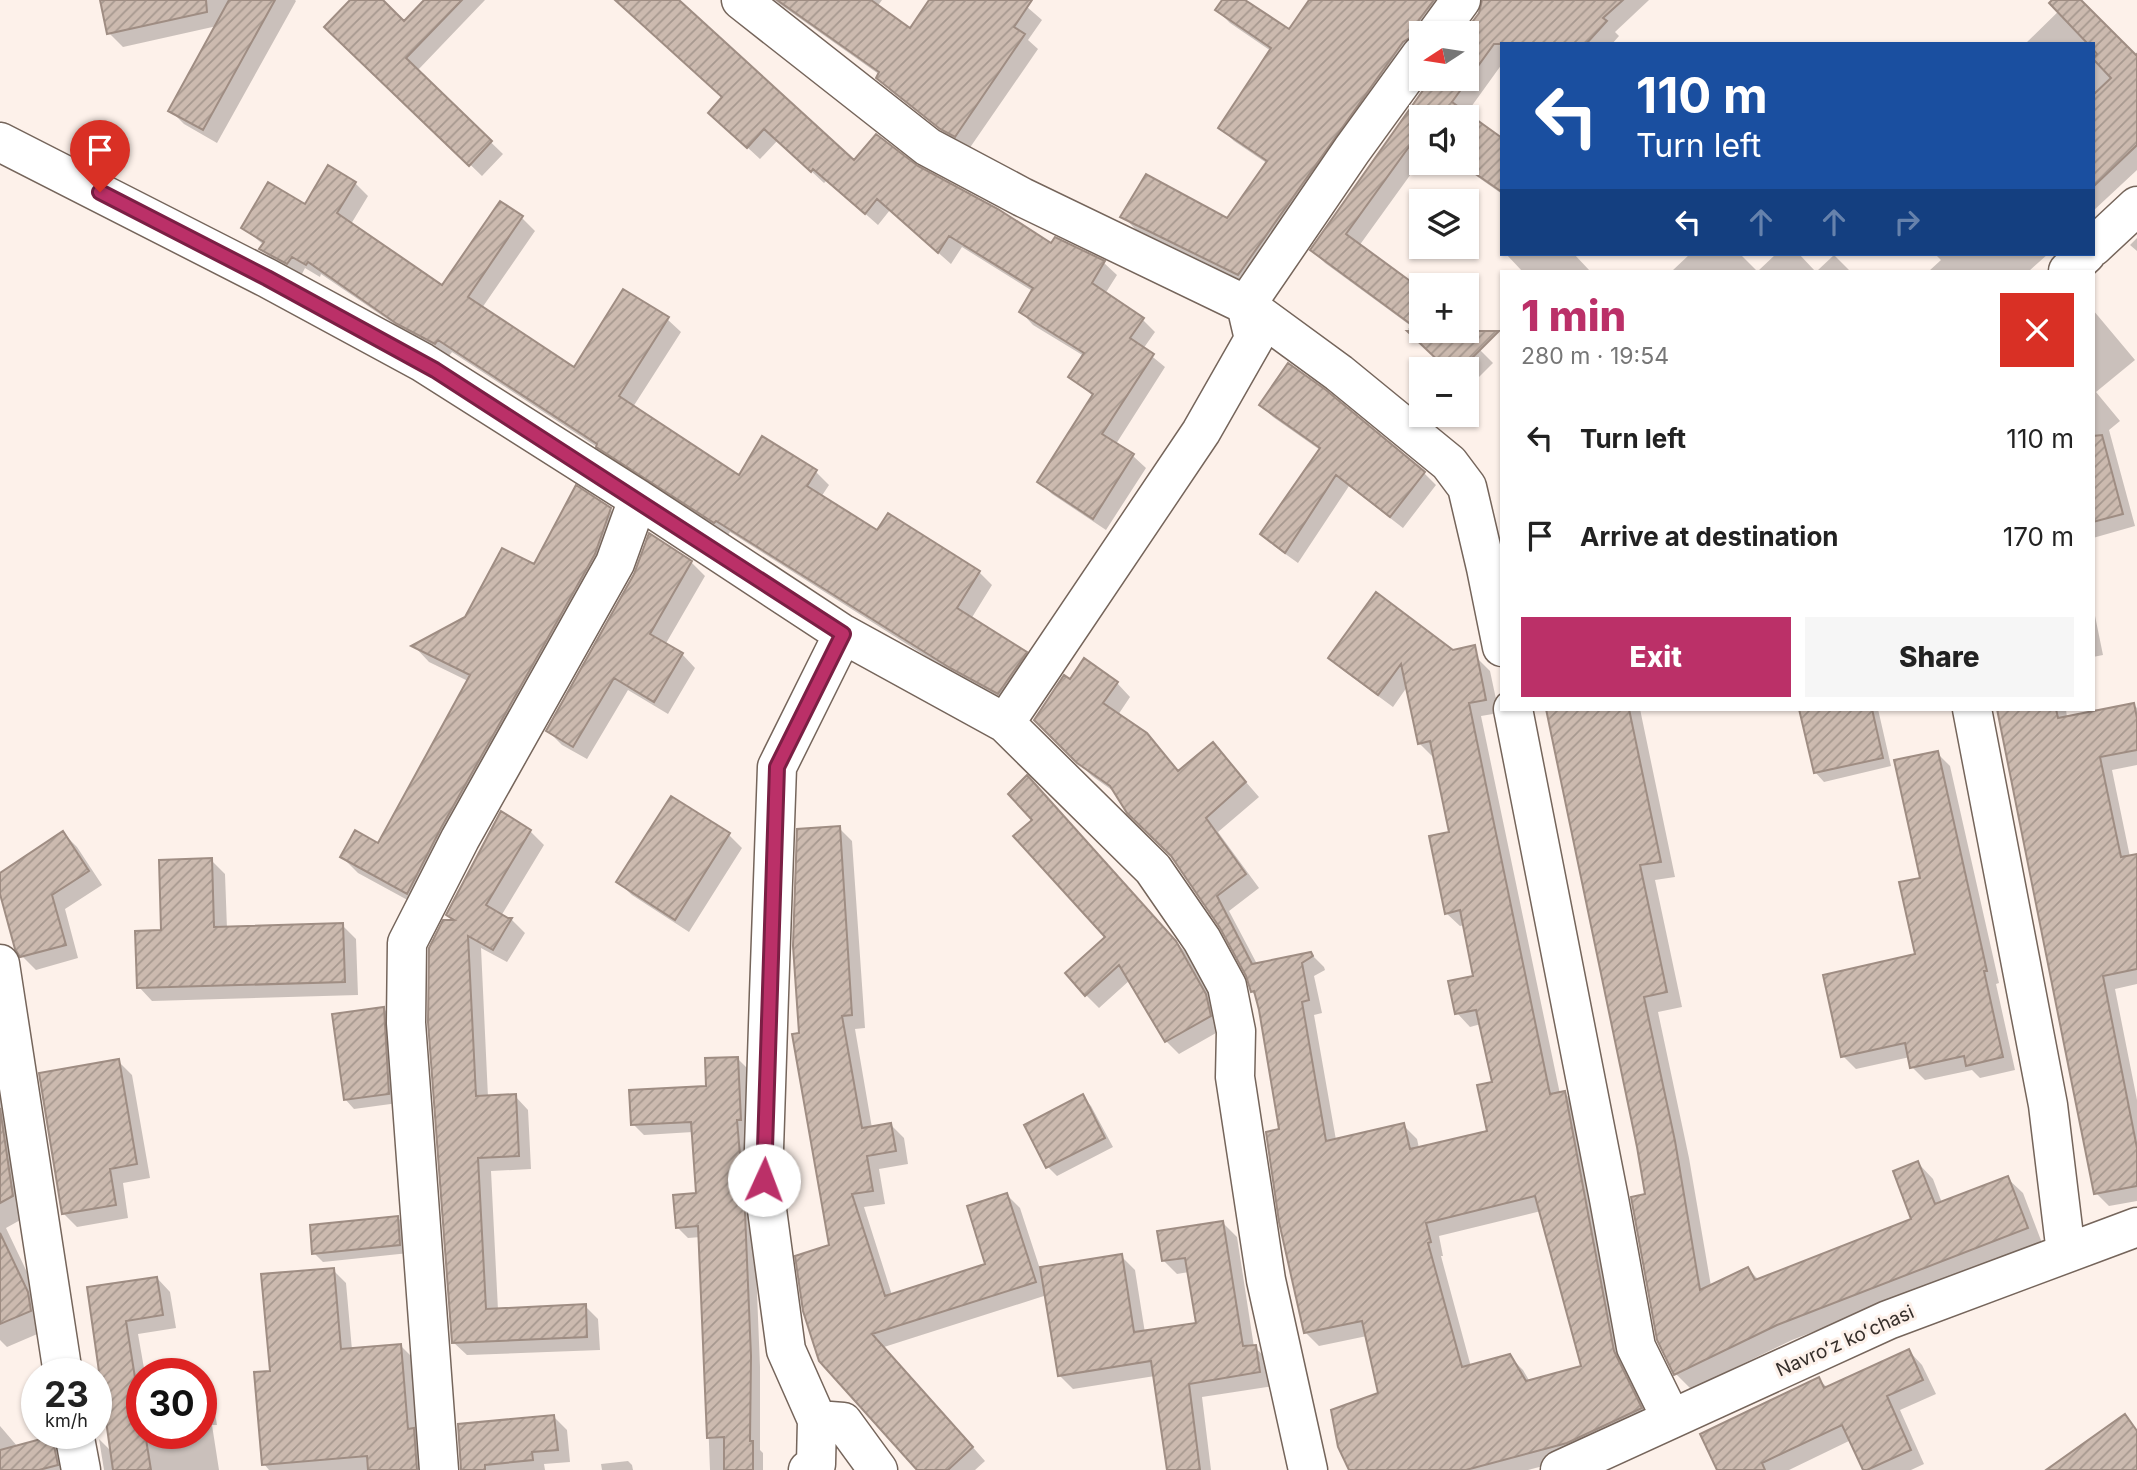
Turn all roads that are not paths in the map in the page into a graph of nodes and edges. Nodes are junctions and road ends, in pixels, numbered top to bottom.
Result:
1 (741, 0) edge
2 (1461, 0) edge
3 (1446, 21) edge
4 (1409, 72) edge
5 (0, 142) edge
6 (2137, 206) edge
7 (2095, 245) edge
8 (2084, 256) edge
9 (2068, 270) edge
10 (1246, 305) junction
11 (638, 499) junction
12 (843, 634) junction
13 (1500, 637) edge
14 (1513, 711) edge
15 (1972, 711) edge
16 (1005, 723) junction
17 (0, 964) edge
18 (2137, 1227) edge
19 (2066, 1253) junction
20 (62, 1358) edge
21 (1671, 1418) junction
22 (817, 1420) junction
23 (77, 1449) edge
24 (80, 1470) edge
25 (439, 1470) edge
26 (808, 1470) edge
27 (878, 1470) edge
28 (1308, 1470) edge
29 (1560, 1470) edge

1 - 10 street
2 - 3 street
4 - 10 street
5 - 11 street
6 - 7 street
8 - 9 street
10 - 13 street
10 - 16 street
11 - 12 street
11 - 25 street
12 - 16 street
12 - 22 street
14 - 21 street
15 - 19 street
16 - 28 street
17 - 20 street
18 - 19 street, Navroʻz koʻchasi
19 - 21 street, Navroʻz koʻchasi
21 - 29 street, Navroʻz koʻchasi
22 - 26 street
22 - 27 street
23 - 24 street

